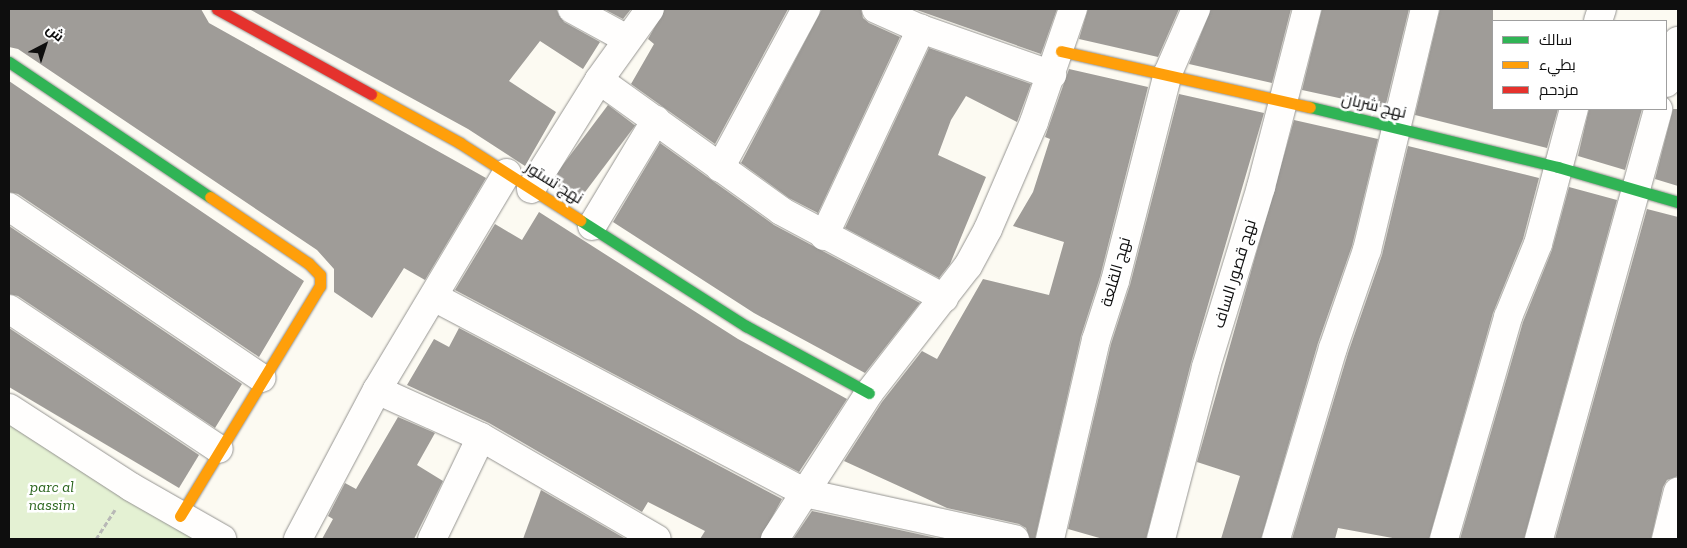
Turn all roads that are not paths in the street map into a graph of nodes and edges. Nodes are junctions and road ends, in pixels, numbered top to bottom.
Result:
1 (217, 9) edge
2 (572, 9) edge
3 (650, 9) edge
4 (806, 9) edge
5 (876, 9) edge
6 (1072, 9) edge
7 (1196, 9) edge
8 (1307, 9) edge
9 (1425, 9) edge
10 (921, 29) junction
11 (627, 39) junction
12 (1678, 41) edge
13 (9, 62) edge
14 (1056, 63) junction
15 (1168, 73) junction
16 (599, 80) junction
17 (1667, 80) edge
18 (1283, 101) junction
19 (1574, 110) edge
20 (1658, 110) edge
21 (656, 120) junction
22 (1397, 127) junction
23 (1558, 167) junction
24 (720, 168) junction
25 (507, 173) junction
26 (531, 189) junction
27 (1634, 191) junction
28 (1678, 202) edge
29 (9, 207) edge
30 (592, 226) junction
31 (824, 236) junction
32 (434, 297) junction
33 (944, 298) junction
34 (9, 309) edge
35 (262, 378) junction
36 (377, 390) junction
37 (869, 393) junction
38 (9, 408) edge
39 (481, 437) junction
40 (218, 449) junction
41 (1678, 491) edge
42 (805, 493) junction
43 (180, 516) junction
44 (222, 539) edge
45 (298, 539) edge
46 (432, 539) edge
47 (657, 539) edge
48 (775, 539) edge
49 (1015, 539) edge
50 (1050, 539) edge
51 (1161, 539) edge
52 (1276, 539) edge
53 (1444, 539) edge
54 (1539, 539) edge
55 (1666, 539) edge

1 - 25 street, نهج تستور
2 - 11 street
3 - 11 street
4 - 24 street
5 - 10 street
6 - 14 street
7 - 15 street, نهج القلعة
8 - 18 street, نهج قصور الساف
9 - 22 street
10 - 14 street
10 - 31 street
11 - 16 street
12 - 17 street
13 - 35 street
14 - 15 street, نهج شربان
14 - 33 street
15 - 18 street, نهج شربان
15 - 50 street, نهج القلعة
16 - 21 street
16 - 26 street
18 - 22 street, نهج شربان
18 - 51 street, نهج قصور الساف
19 - 23 street
20 - 27 street
21 - 24 street
21 - 30 street
22 - 23 street, نهج شربان
22 - 52 street
23 - 27 street, نهج شربان
23 - 53 street
24 - 31 street
25 - 26 street, نهج تستور
25 - 32 street
26 - 30 street, نهج تستور
27 - 28 street, نهج شربان
27 - 54 street
29 - 35 street
30 - 37 street, نهج تستور
31 - 33 street
32 - 36 street
32 - 42 street
33 - 37 street
34 - 40 street
35 - 40 street
36 - 39 street
36 - 45 street
37 - 42 street
38 - 43 street
39 - 46 street
39 - 47 street
40 - 43 street
41 - 55 street
42 - 48 street
42 - 49 street
43 - 44 street

